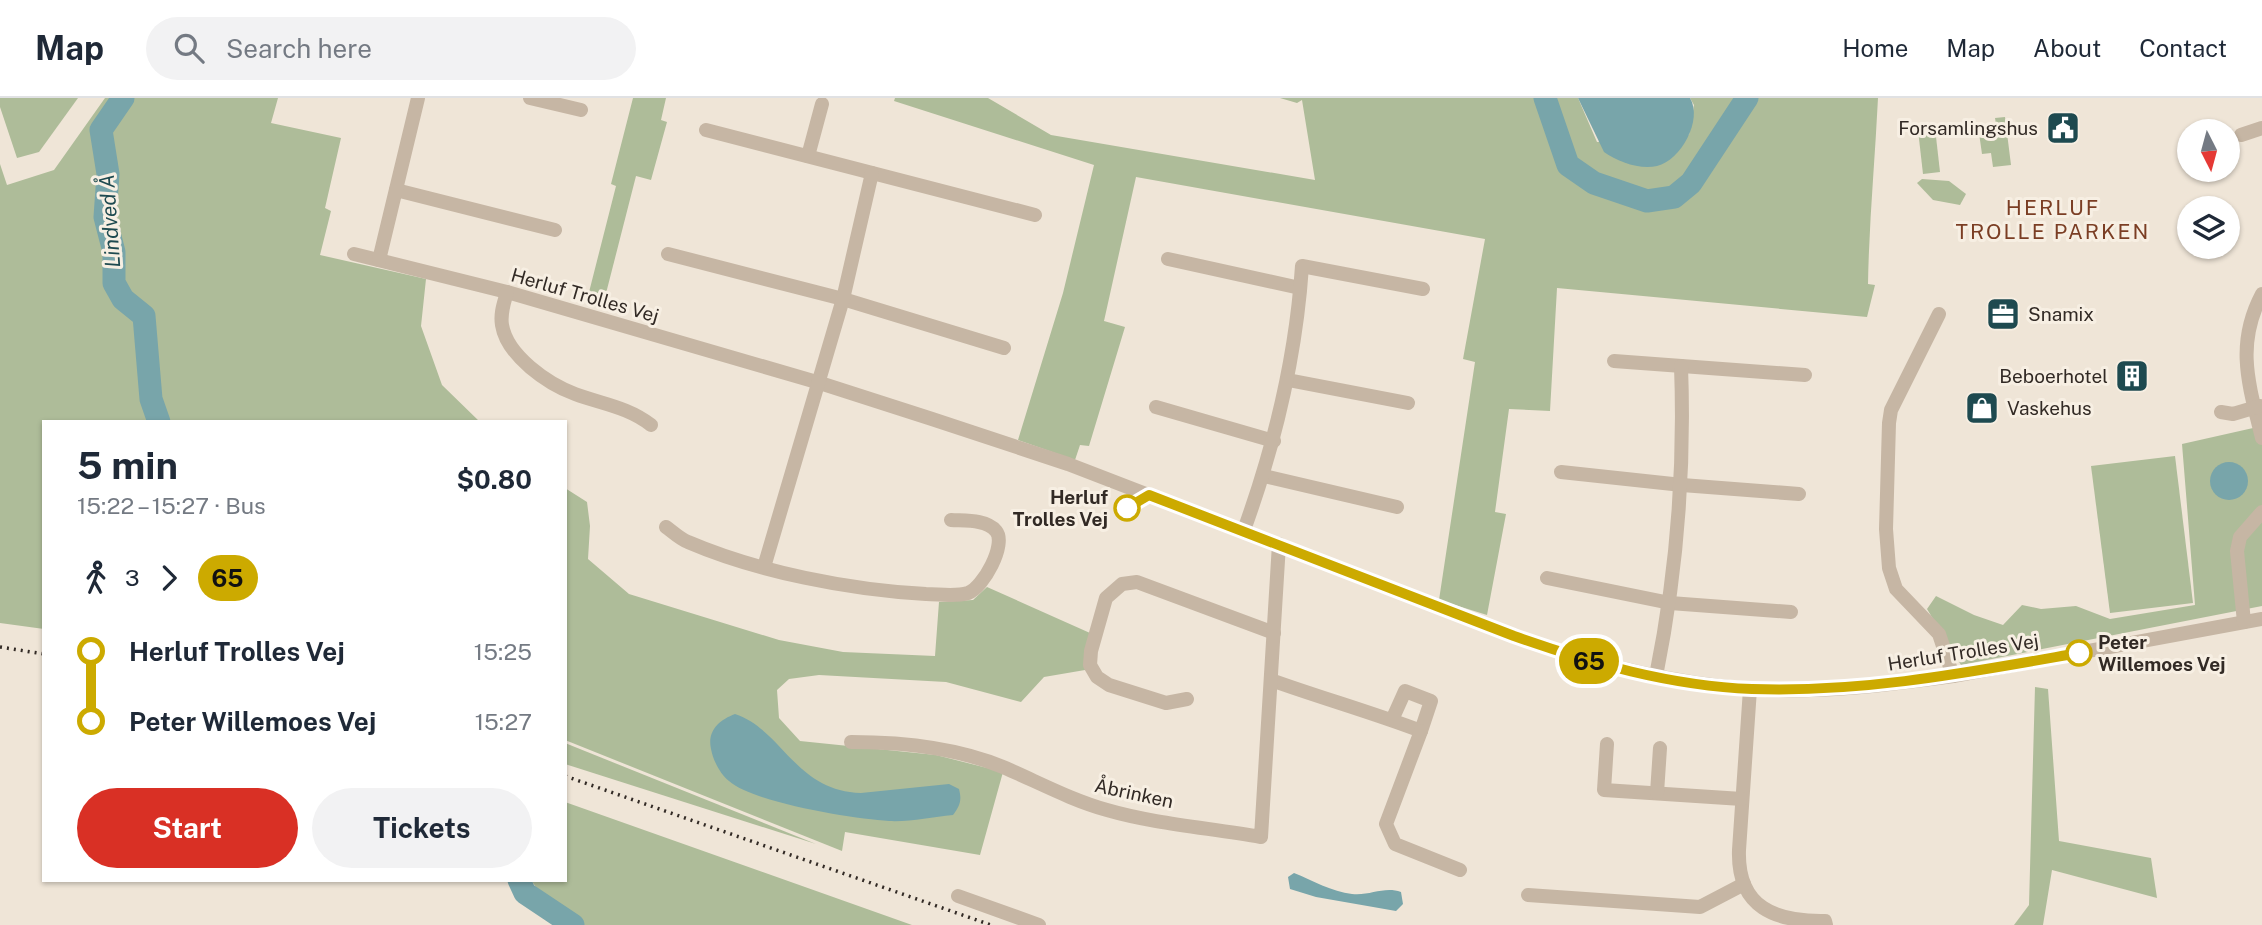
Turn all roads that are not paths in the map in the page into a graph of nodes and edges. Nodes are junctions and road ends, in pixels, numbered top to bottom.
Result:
1 (418, 98) edge
2 (530, 98) edge
3 (822, 104) dead end
4 (582, 110) dead end
5 (2262, 128) edge
6 (706, 130) dead end
7 (2241, 135) dead end
8 (808, 156) junction
9 (872, 173) junction
10 (396, 190) junction
11 (1035, 215) dead end
12 (555, 230) dead end
13 (354, 254) dead end
14 (668, 254) dead end
15 (1168, 259) dead end
16 (379, 260) junction
17 (1300, 288) junction
18 (1423, 289) dead end
19 (507, 292) junction
20 (2262, 294) edge
21 (843, 299) junction
22 (1939, 314) dead end
23 (1004, 348) dead end
24 (1614, 361) dead end
25 (1681, 366) junction
26 (1805, 375) dead end
27 (1288, 380) junction
28 (820, 383) junction
29 (1408, 403) dead end
30 (1156, 407) dead end
31 (2258, 407) edge
32 (2221, 412) dead end
33 (651, 425) dead end
34 (2262, 438) edge
35 (1274, 441) junction
36 (1561, 472) dead end
37 (1264, 476) junction
38 (1682, 485) junction
39 (1799, 494) dead end
40 (1397, 507) dead end
41 (2262, 512) edge
42 (951, 520) dead end
43 (666, 527) dead end
44 (1244, 530) junction
45 (1279, 544) junction
46 (764, 567) junction
47 (1547, 578) dead end
48 (1670, 603) junction
49 (1791, 612) dead end
50 (2262, 619) edge
51 (2244, 622) junction
52 (1274, 633) junction
53 (1656, 676) junction
54 (1953, 676) junction
55 (1271, 680) junction
56 (1750, 689) junction
57 (1187, 699) dead end
58 (1392, 720) junction
59 (1420, 731) junction
60 (851, 743) dead end
61 (1607, 744) dead end
62 (1660, 748) dead end
63 (1657, 793) junction
64 (1742, 799) junction
65 (1460, 870) dead end
66 (1744, 884) junction
67 (1528, 895) dead end
68 (958, 896) dead end
69 (1800, 923) edge
70 (1039, 925) edge
71 (1826, 925) edge

1 - 10 street
2 - 4 street
3 - 8 street
5 - 7 street
6 - 8 street
8 - 9 street
9 - 11 street
9 - 21 street
10 - 12 street
10 - 16 street
13 - 16 street, Herluf Trolles Vej
14 - 21 street
15 - 17 street
16 - 19 street, Herluf Trolles Vej
17 - 18 street
17 - 27 street
19 - 28 street, Herluf Trolles Vej
19 - 33 street
20 - 31 street
21 - 23 street
21 - 28 street
22 - 54 street
24 - 25 street
25 - 26 street
25 - 38 street
27 - 29 street
27 - 35 street
28 - 44 street, Herluf Trolles Vej
28 - 46 street
30 - 35 street
31 - 32 street
31 - 34 street
35 - 37 street
36 - 38 street
37 - 40 street
37 - 44 street
38 - 39 street
38 - 48 street
41 - 51 street
42 - 46 street
43 - 46 street
44 - 45 street, Herluf Trolles Vej
45 - 52 street, Åbrinken
45 - 53 street, Herluf Trolles Vej
47 - 48 street
48 - 49 street
48 - 53 street
50 - 51 street, Herluf Trolles Vej
51 - 54 street, Herluf Trolles Vej
52 - 55 street, Åbrinken
52 - 57 street
53 - 56 street, Herluf Trolles Vej
54 - 56 street, Herluf Trolles Vej
55 - 58 street
55 - 60 street, Åbrinken
56 - 64 street
58 - 59 street
58 - 59 street
59 - 65 street
61 - 63 street
62 - 63 street
63 - 64 street
64 - 66 street
66 - 67 street
66 - 69 street
68 - 70 street
69 - 71 street

